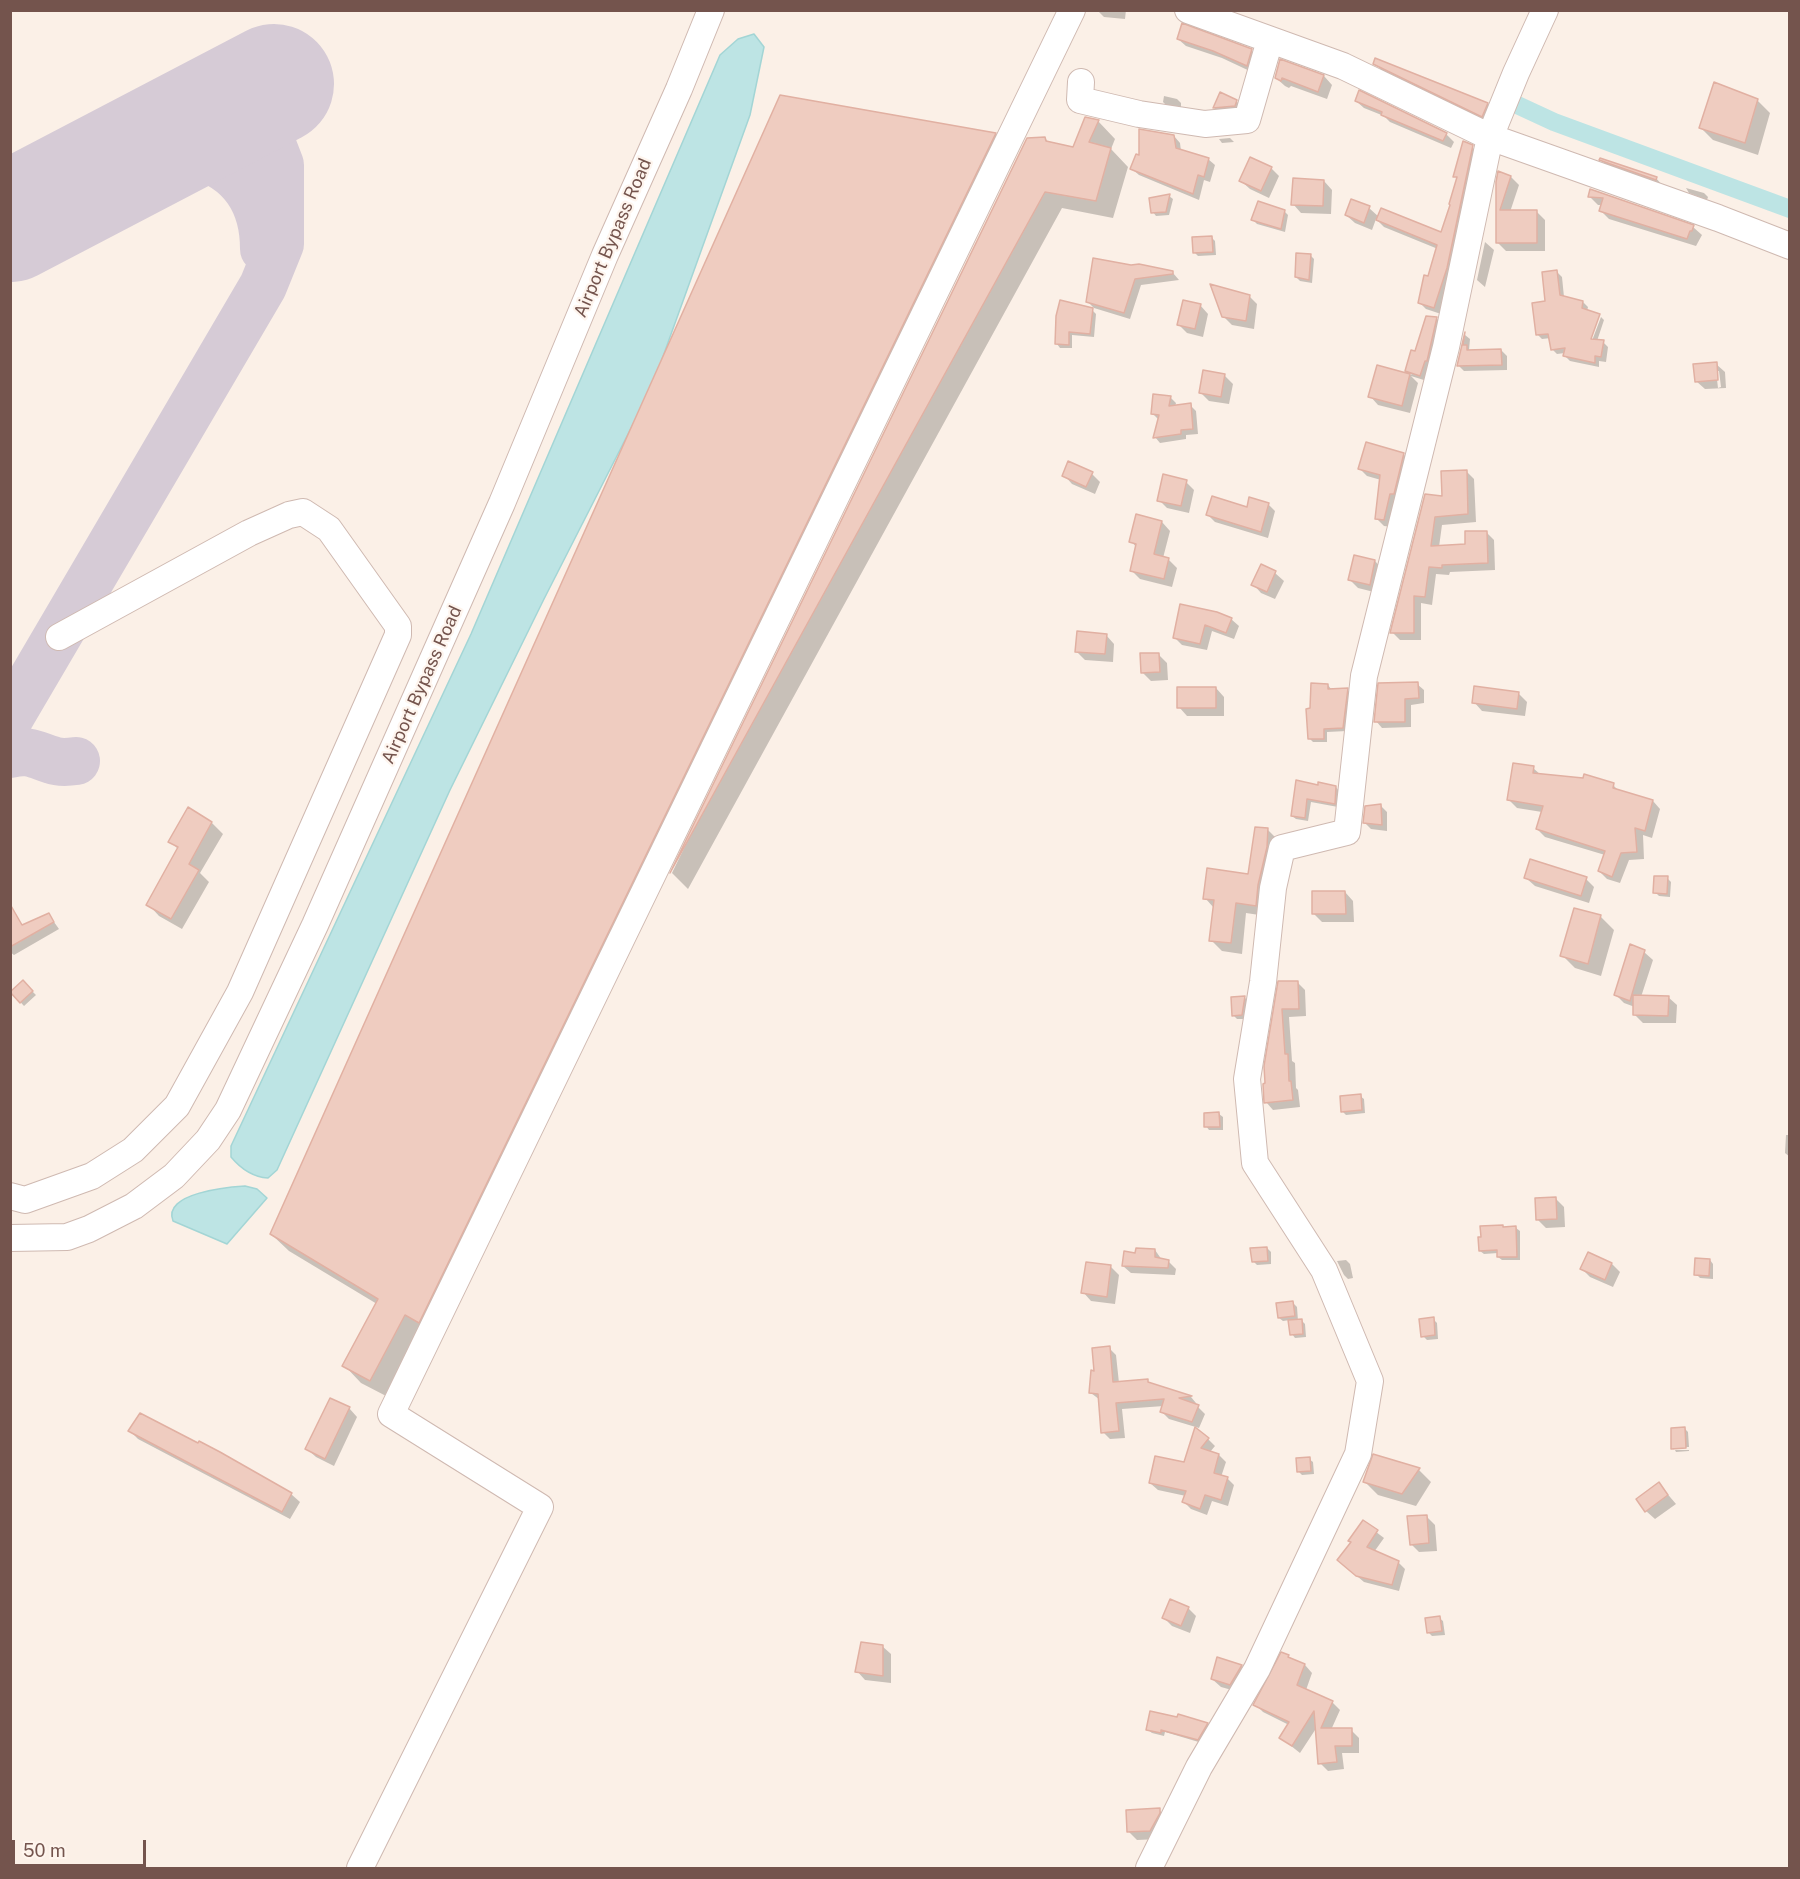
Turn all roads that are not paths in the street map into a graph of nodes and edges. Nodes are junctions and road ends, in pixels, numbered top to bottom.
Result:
1 (1072, 10) edge
2 (1188, 10) edge
3 (1545, 10) edge
4 (709, 12) edge
5 (1270, 40) junction
6 (1081, 82) dead end
7 (1490, 137) junction
8 (1790, 246) edge
9 (59, 637) dead end
10 (10, 1196) edge
11 (10, 1238) edge
12 (360, 1869) edge
13 (1149, 1869) edge

1 - 12 street
2 - 5 street
3 - 7 street
4 - 11 street, Airport Bypass Road
5 - 6 street
5 - 7 street
7 - 8 street
7 - 13 street
9 - 10 street

